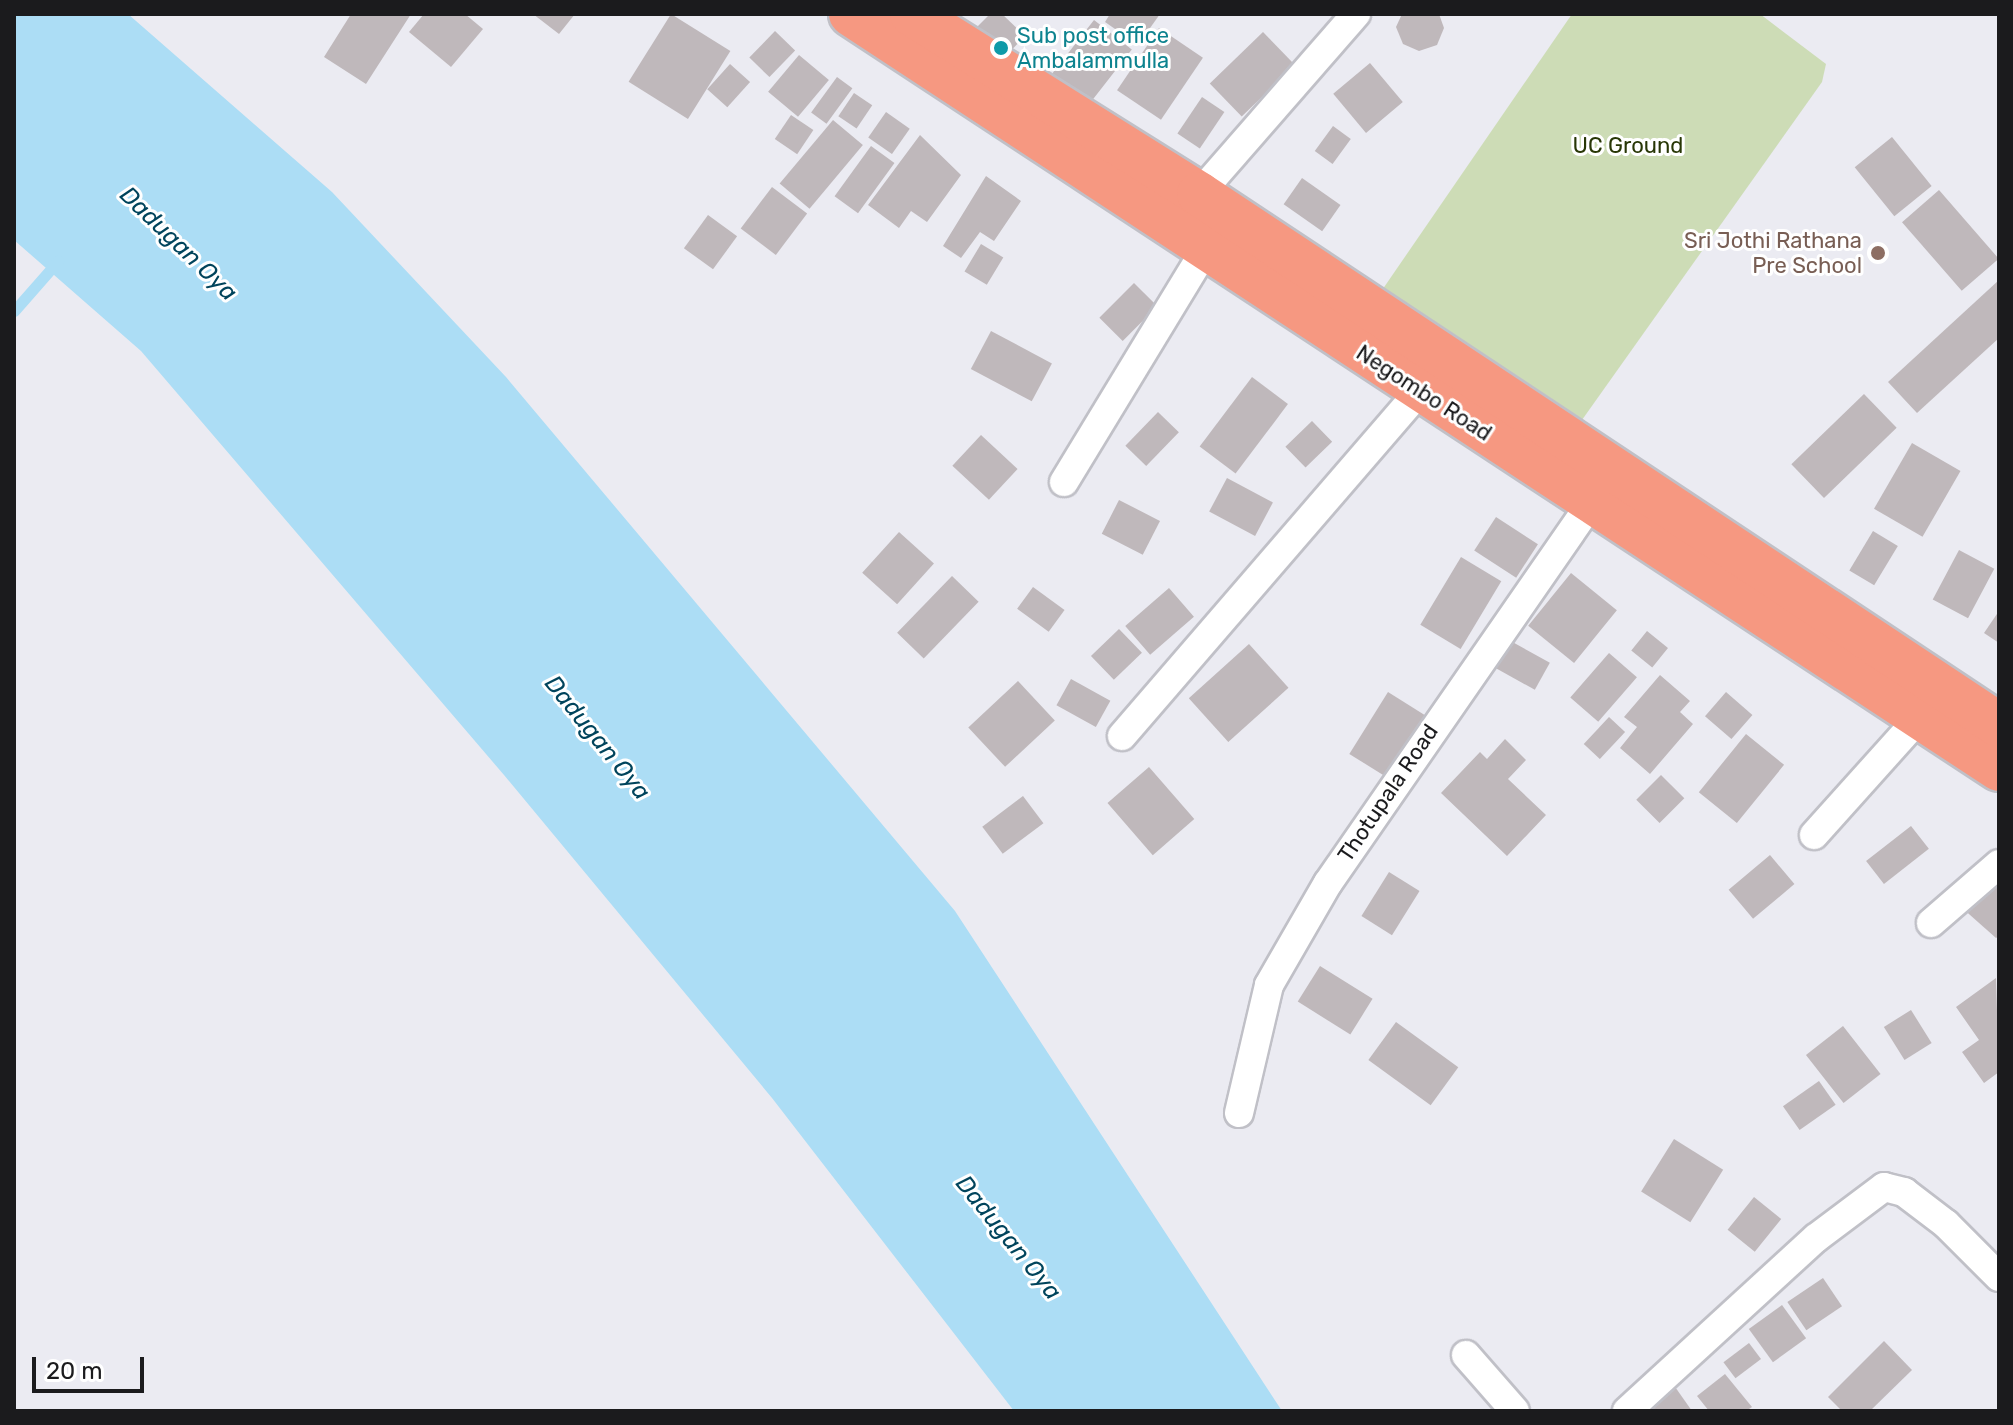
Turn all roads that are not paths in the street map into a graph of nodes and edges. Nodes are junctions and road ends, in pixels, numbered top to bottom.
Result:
1 (851, 14) edge
2 (912, 14) edge
3 (1356, 14) edge
4 (1199, 194) junction
5 (1204, 252) junction
6 (1420, 391) junction
7 (1064, 482) dead end
8 (1593, 500) junction
9 (1920, 717) junction
10 (1999, 725) edge
11 (1122, 736) dead end
12 (1999, 769) edge
13 (1814, 835) dead end
14 (1999, 864) edge
15 (1931, 923) dead end
16 (1239, 1113) dead end
17 (1999, 1277) edge
18 (1466, 1355) dead end
19 (1515, 1411) edge
20 (1627, 1411) edge

1 - 5 highway, Negombo Road
2 - 4 highway, Negombo Road
3 - 4 street
4 - 10 highway, Negombo Road
5 - 6 highway, Negombo Road
5 - 7 street
6 - 8 highway, Negombo Road
6 - 11 street
8 - 9 highway, Negombo Road
8 - 16 street, Thotupala Road
9 - 12 highway, Negombo Road
9 - 13 street
14 - 15 street
17 - 20 street
18 - 19 street

